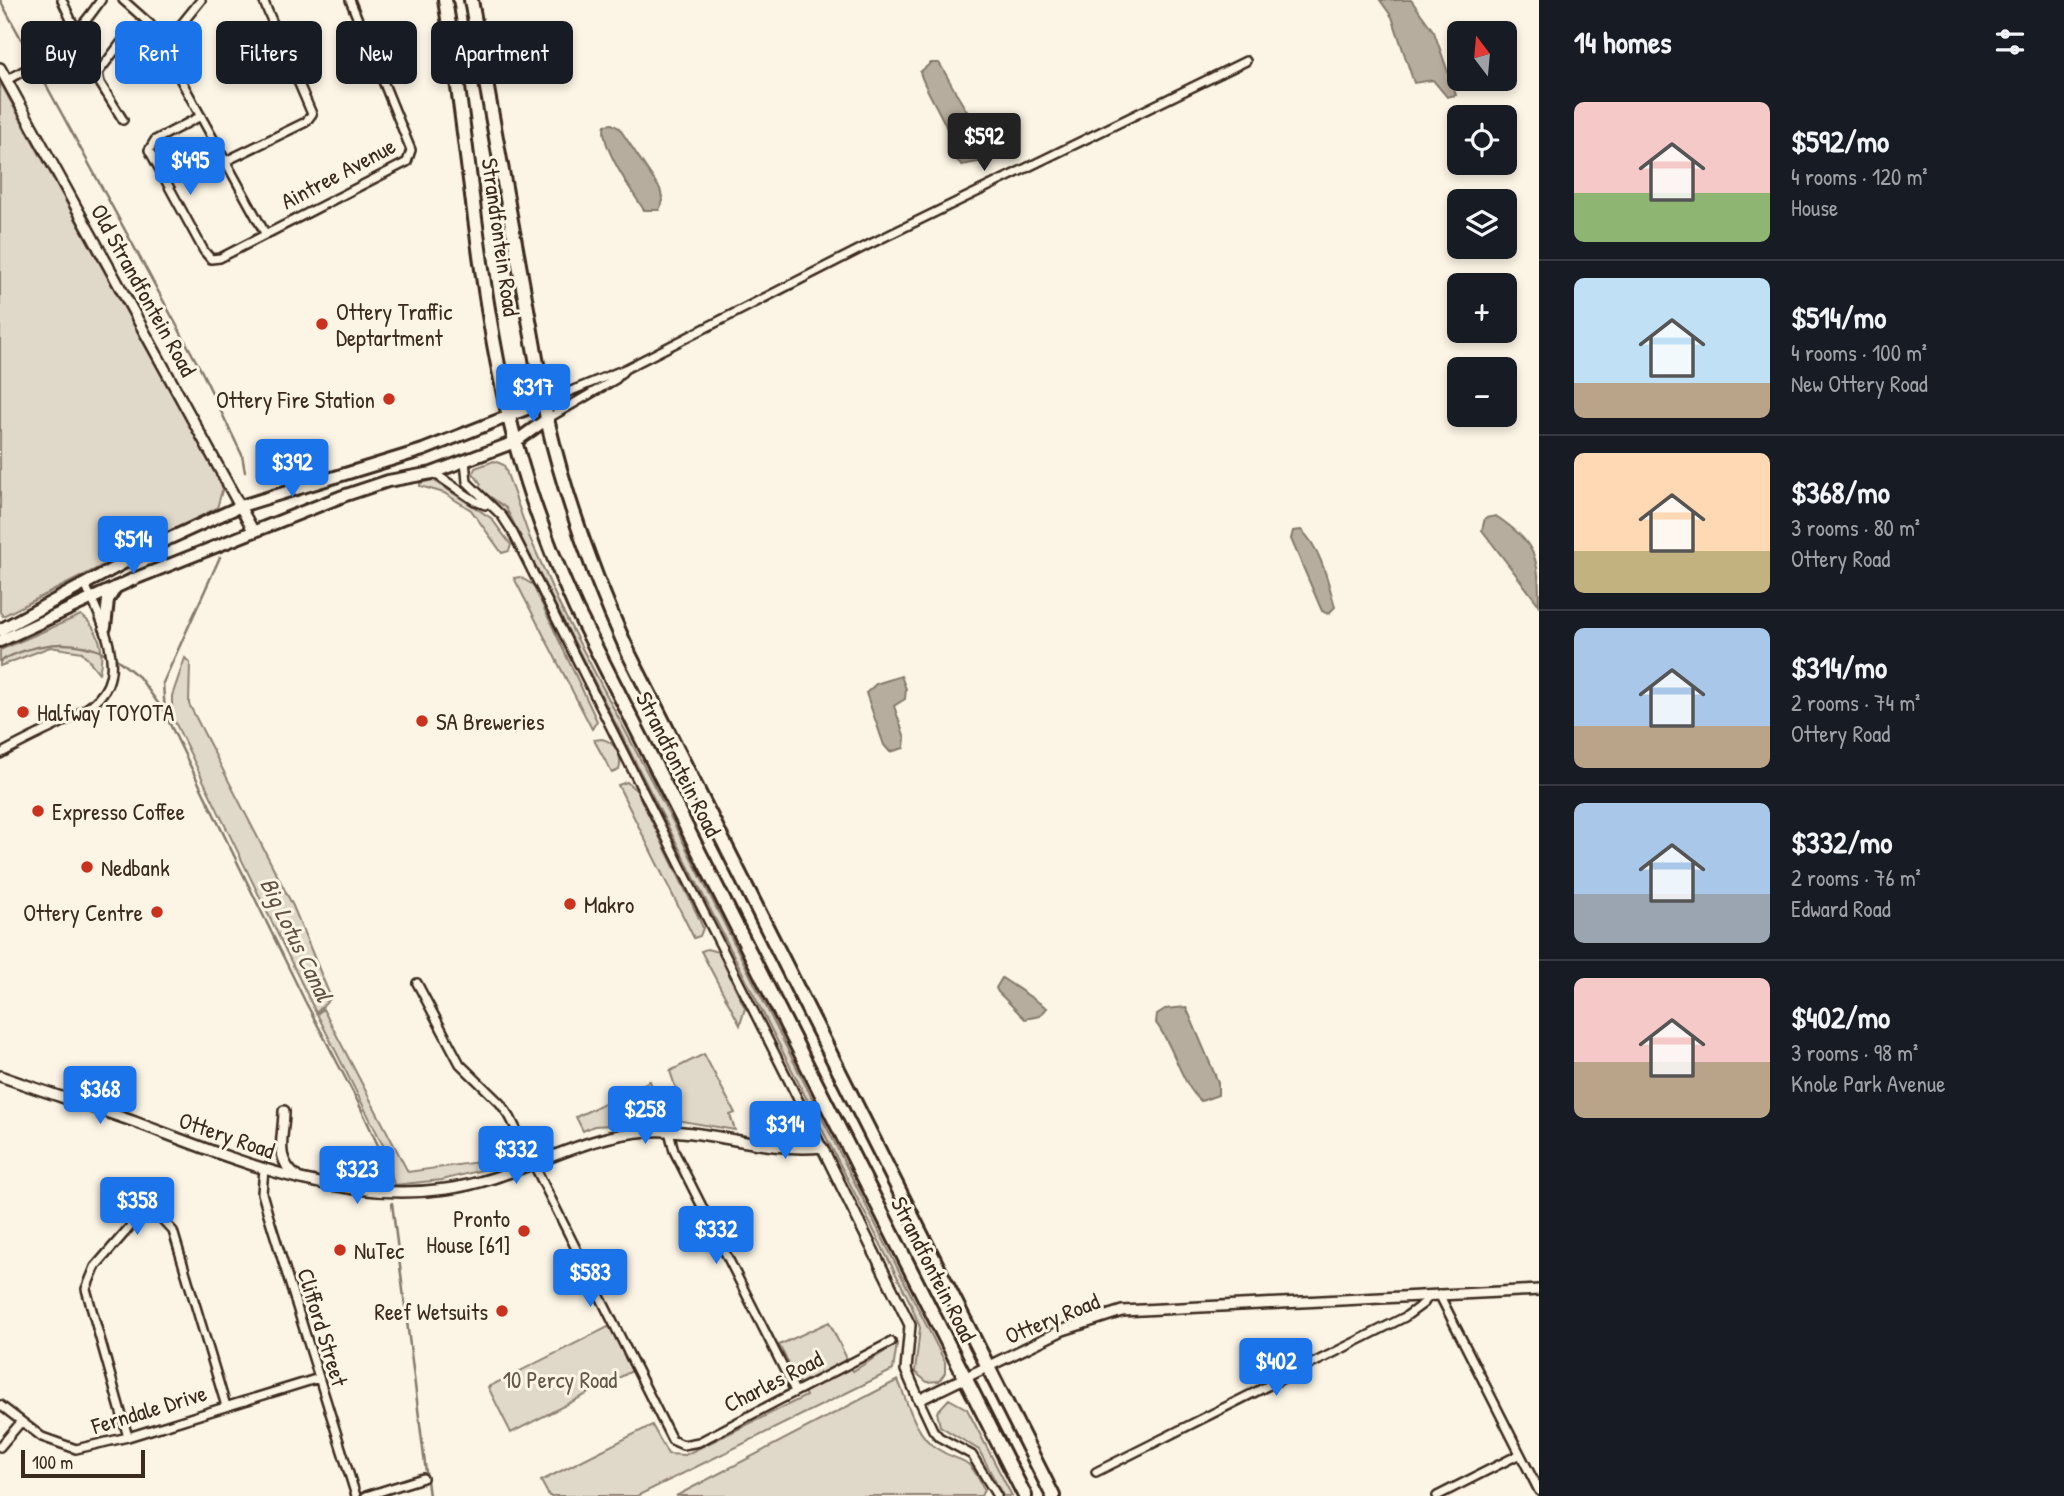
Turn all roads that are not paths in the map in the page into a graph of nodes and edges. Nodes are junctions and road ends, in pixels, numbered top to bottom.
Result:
1 (62, 0) edge
2 (101, 0) edge
3 (123, 0) edge
4 (201, 0) edge
5 (263, 0) edge
6 (350, 0) edge
7 (445, 0) edge
8 (471, 0) edge
9 (72, 21) edge
10 (86, 21) edge
11 (147, 21) edge
12 (184, 21) edge
13 (115, 50) edge
14 (1246, 61) dead end
15 (0, 68) edge
16 (21, 72) edge
17 (7, 80) junction
18 (183, 84) edge
19 (201, 116) junction
20 (123, 120) dead end
21 (226, 161) junction
22 (265, 233) junction
23 (625, 369) junction
24 (544, 402) junction
25 (510, 416) junction
26 (547, 419) junction
27 (515, 442) junction
28 (465, 460) junction
29 (432, 472) junction
30 (241, 506) junction
31 (489, 506) junction
32 (254, 532) junction
33 (85, 586) junction
34 (116, 587) junction
35 (92, 598) junction
36 (105, 627) junction
37 (0, 630) edge
38 (0, 640) edge
39 (0, 754) edge
40 (417, 983) dead end
41 (0, 1076) edge
42 (284, 1111) dead end
43 (669, 1131) junction
44 (822, 1147) junction
45 (534, 1163) junction
46 (264, 1169) junction
47 (301, 1180) junction
48 (1539, 1290) edge
49 (1439, 1294) junction
50 (1429, 1295) junction
51 (891, 1342) dead end
52 (989, 1366) junction
53 (966, 1377) junction
54 (318, 1378) junction
55 (795, 1391) junction
56 (919, 1400) junction
57 (0, 1405) edge
58 (226, 1406) junction
59 (21, 1422) junction
60 (128, 1437) junction
61 (0, 1447) edge
62 (1520, 1454) junction
63 (1096, 1472) dead end
64 (423, 1478) dead end
65 (1539, 1491) edge
66 (356, 1496) edge
67 (366, 1496) edge
68 (997, 1496) edge
69 (1025, 1496) edge
70 (1053, 1496) edge
71 (1437, 1496) edge

1 - 9 street
2 - 10 street
3 - 11 street, Aintree Avenue
4 - 12 street
5 - 21 street
6 - 22 street, Aintree Avenue
7 - 25 main road, Strandfontein Road
8 - 24 main road, Strandfontein Road
13 - 20 street
14 - 23 street
15 - 17 street, Old Strandfontein Road
16 - 17 street
17 - 30 street, Old Strandfontein Road
18 - 19 street, Aintree Avenue
19 - 21 street, Aintree Avenue
19 - 22 street
21 - 22 street, Aintree Avenue
23 - 24 street
23 - 26 street
24 - 25 main road
24 - 26 main road, Strandfontein Road
25 - 27 main road, Strandfontein Road
25 - 30 main road
26 - 27 main road
26 - 52 main road, Strandfontein Road
27 - 28 main road
27 - 53 main road, Strandfontein Road
28 - 29 main road
28 - 31 street, Strandfontein Road
29 - 31 street, Strandfontein Road
29 - 32 main road
30 - 32 street, Old Strandfontein Road
30 - 33 main road
31 - 44 street, Strandfontein Road
32 - 34 main road
33 - 35 street
33 - 37 main road
34 - 35 main road
34 - 36 main road
35 - 36 street
35 - 38 main road
36 - 39 street
40 - 45 street
41 - 46 street, Ottery Road
42 - 47 street
43 - 44 street, Ottery Road
43 - 45 street, Ottery Road
43 - 55 street
44 - 56 street
45 - 47 street, Ottery Road
45 - 55 street, Charles Road
46 - 47 street, Ottery Road
46 - 54 street, Clifford Street
48 - 49 street, Ottery Road
49 - 50 street, Ottery Road
49 - 62 street
50 - 52 street, Ottery Road
50 - 63 street
51 - 55 street, Charles Road
52 - 53 street, Ottery Road
52 - 70 main road, Strandfontein Road
53 - 56 street, Ottery Road
53 - 69 main road, Strandfontein Road
54 - 58 street, Ferndale Drive
54 - 66 street, Clifford Street
56 - 68 street
57 - 59 street, Ferndale Drive
58 - 60 street, Ferndale Drive
58 - 60 street
59 - 60 street, Ferndale Drive
59 - 61 street
62 - 65 street
62 - 71 street
64 - 67 street

